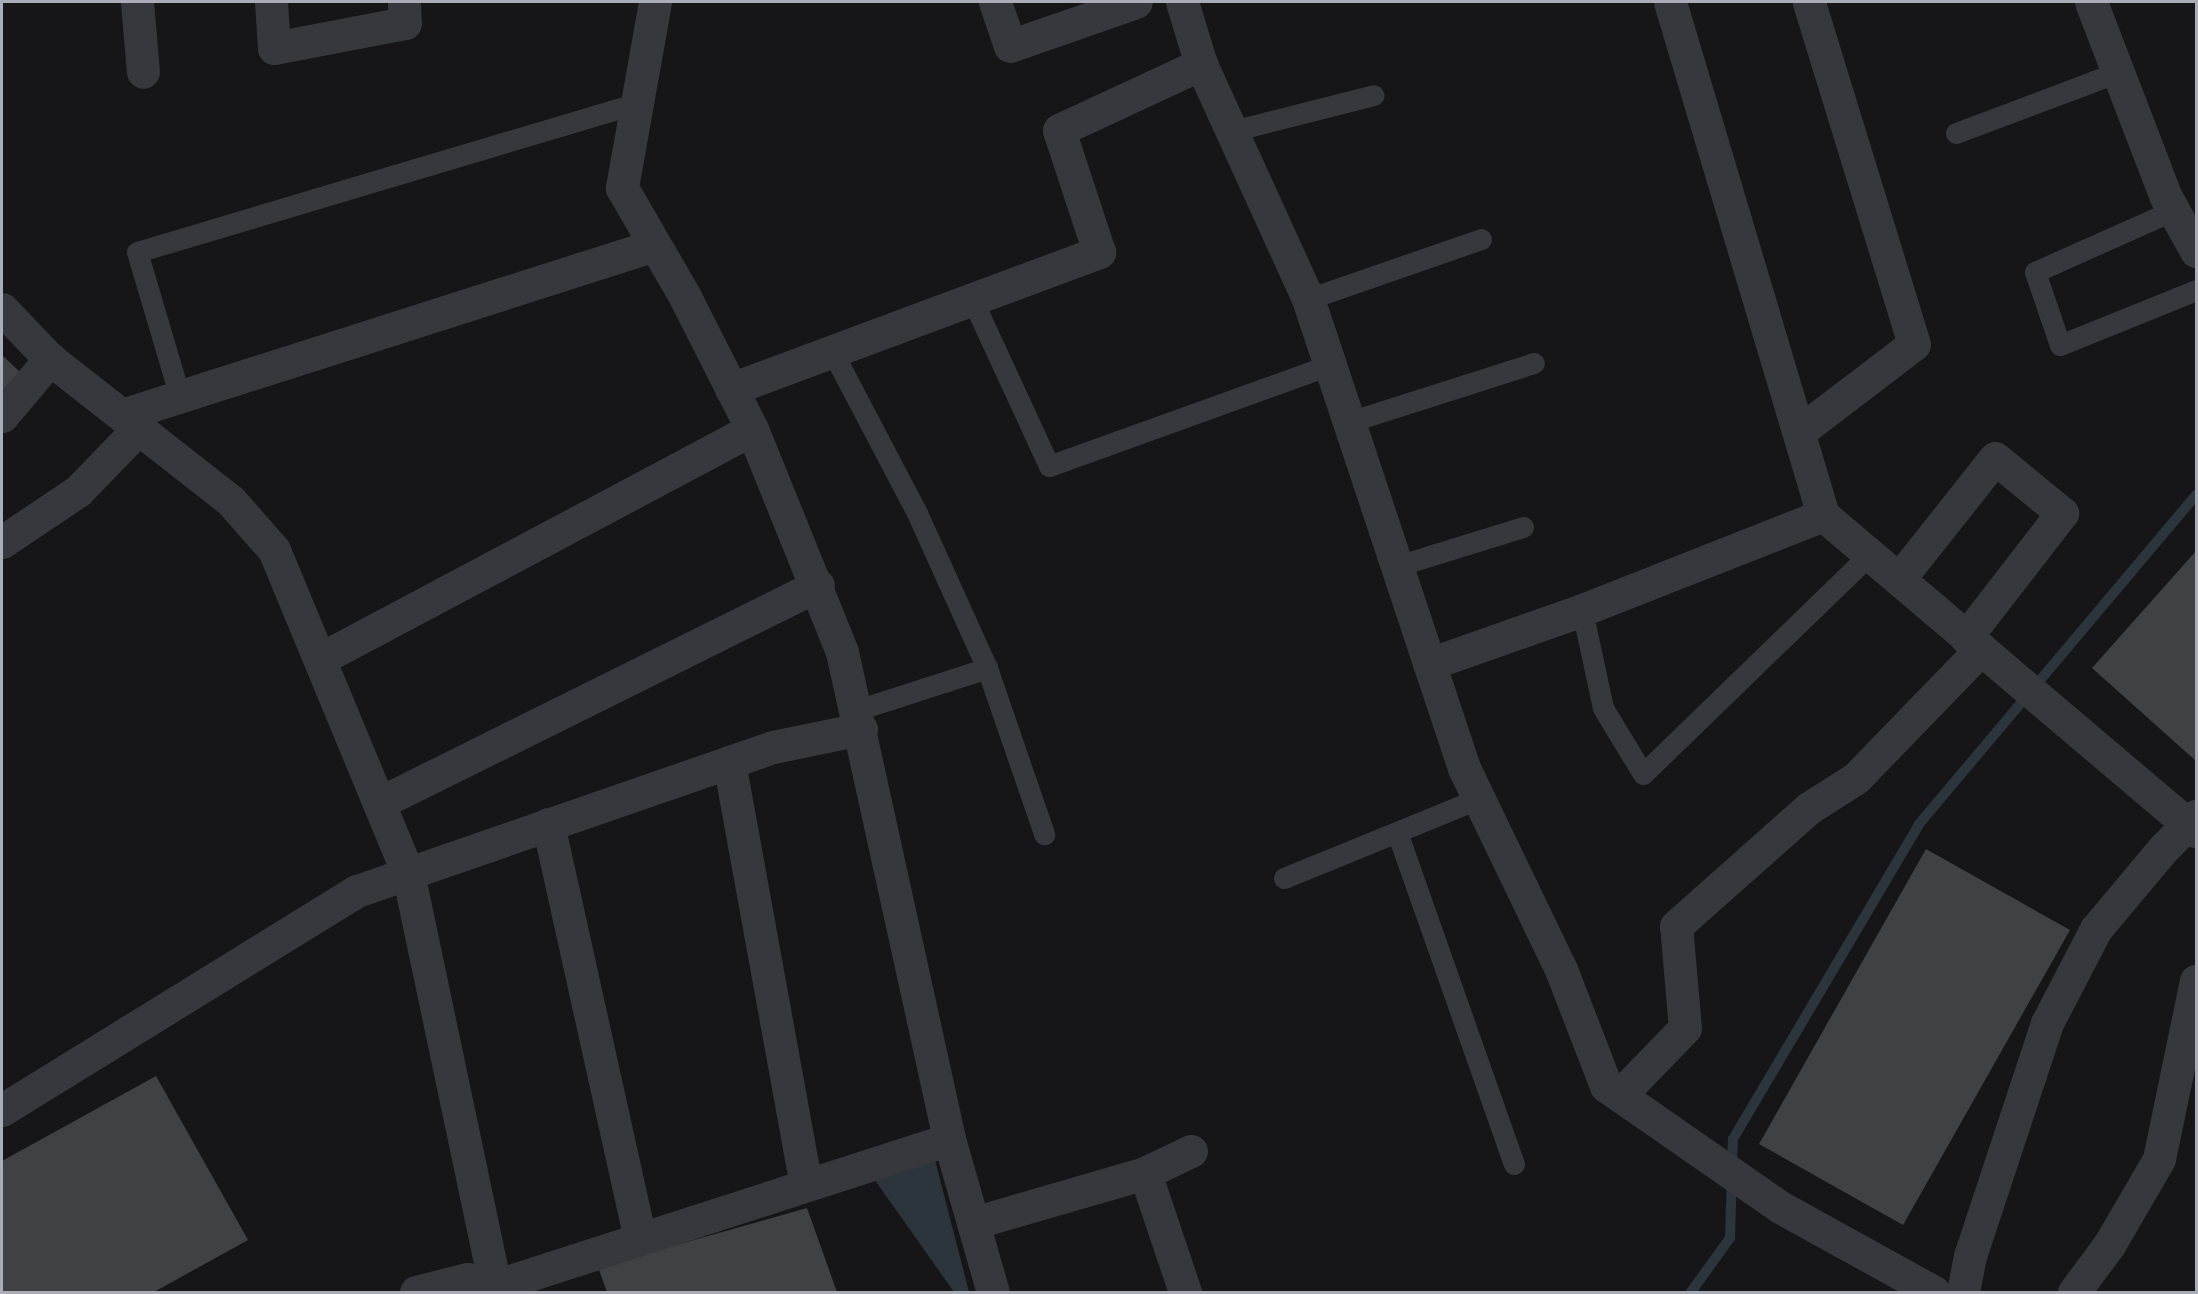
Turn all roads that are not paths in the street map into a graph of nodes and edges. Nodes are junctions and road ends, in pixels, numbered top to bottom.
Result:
1 (137, 2) edge
2 (271, 2) edge
3 (404, 2) edge
4 (655, 2) edge
5 (995, 2) edge
6 (1136, 2) edge
7 (1182, 2) edge
8 (1670, 2) edge
9 (1809, 2) edge
10 (2091, 2) edge
11 (1201, 64) junction
12 (142, 72) dead end
13 (2118, 72) junction
14 (1374, 95) dead end
15 (637, 104) junction
16 (1232, 131) junction
17 (1956, 133) dead end
18 (2174, 210) junction
19 (1481, 239) dead end
20 (655, 245) junction
21 (2196, 251) edge
22 (2196, 290) edge
23 (972, 299) junction
24 (1308, 299) junction
25 (2, 309) edge
26 (832, 351) junction
27 (50, 359) junction
28 (1534, 363) dead end
29 (1330, 365) junction
30 (731, 389) junction
31 (180, 397) junction
32 (2, 416) edge
33 (130, 422) junction
34 (1349, 422) junction
35 (752, 429) junction
36 (1800, 431) junction
37 (1823, 515) junction
38 (1523, 527) dead end
39 (2, 542) edge
40 (1870, 554) junction
41 (1397, 566) junction
42 (1899, 579) junction
43 (818, 585) junction
44 (1582, 610) junction
45 (1974, 643) junction
46 (320, 659) junction
47 (1429, 664) junction
48 (987, 668) junction
49 (859, 719) junction
50 (729, 762) junction
51 (1478, 799) junction
52 (379, 803) junction
53 (2193, 823) edge
54 (548, 824) junction
55 (1397, 832) junction
56 (1044, 834) dead end
57 (408, 873) junction
58 (1284, 878) dead end
59 (2196, 981) edge
60 (1620, 1095) junction
61 (2, 1110) edge
62 (949, 1139) junction
63 (1191, 1151) dead end
64 (1514, 1164) dead end
65 (1145, 1173) junction
66 (806, 1185) junction
67 (973, 1222) junction
68 (640, 1239) junction
69 (495, 1286) junction
70 (416, 1293) edge
71 (993, 1293) edge
72 (1185, 1293) edge
73 (1934, 1293) edge
74 (1963, 1293) edge
75 (2074, 1293) edge

1 - 12 street
2 - 3 street
4 - 15 street
5 - 6 street
7 - 11 street
8 - 36 street
9 - 36 street
10 - 13 street
11 - 16 street
11 - 23 street
13 - 17 lane
13 - 18 street
14 - 16 lane
15 - 20 street
15 - 31 lane
16 - 24 street
18 - 21 street
18 - 22 lane
19 - 24 lane
20 - 30 street
20 - 31 street
23 - 26 street
23 - 29 lane
24 - 29 street
25 - 27 street
26 - 30 street
26 - 48 lane
27 - 32 street
27 - 33 street
28 - 34 lane
29 - 34 street
30 - 35 street
31 - 33 street
33 - 39 street
33 - 46 street
34 - 41 street
35 - 43 street
35 - 46 street
36 - 37 street
37 - 40 street
37 - 44 street
38 - 41 lane
40 - 42 street
40 - 44 lane
41 - 47 street
42 - 45 street
42 - 45 street
43 - 49 street
43 - 52 street
44 - 47 street
45 - 53 street
45 - 60 street
46 - 52 street
47 - 51 street
48 - 49 lane
48 - 56 lane
49 - 50 street
49 - 62 street
50 - 54 street
50 - 66 street
51 - 55 lane
51 - 60 street
52 - 57 street
53 - 74 street
54 - 57 street
54 - 68 street
55 - 58 lane
55 - 64 lane
57 - 61 street
57 - 69 street
59 - 75 street
60 - 73 street
62 - 66 street
62 - 67 street
63 - 65 street
65 - 67 street
65 - 72 street
66 - 68 street
67 - 71 street
68 - 69 street
69 - 70 street

